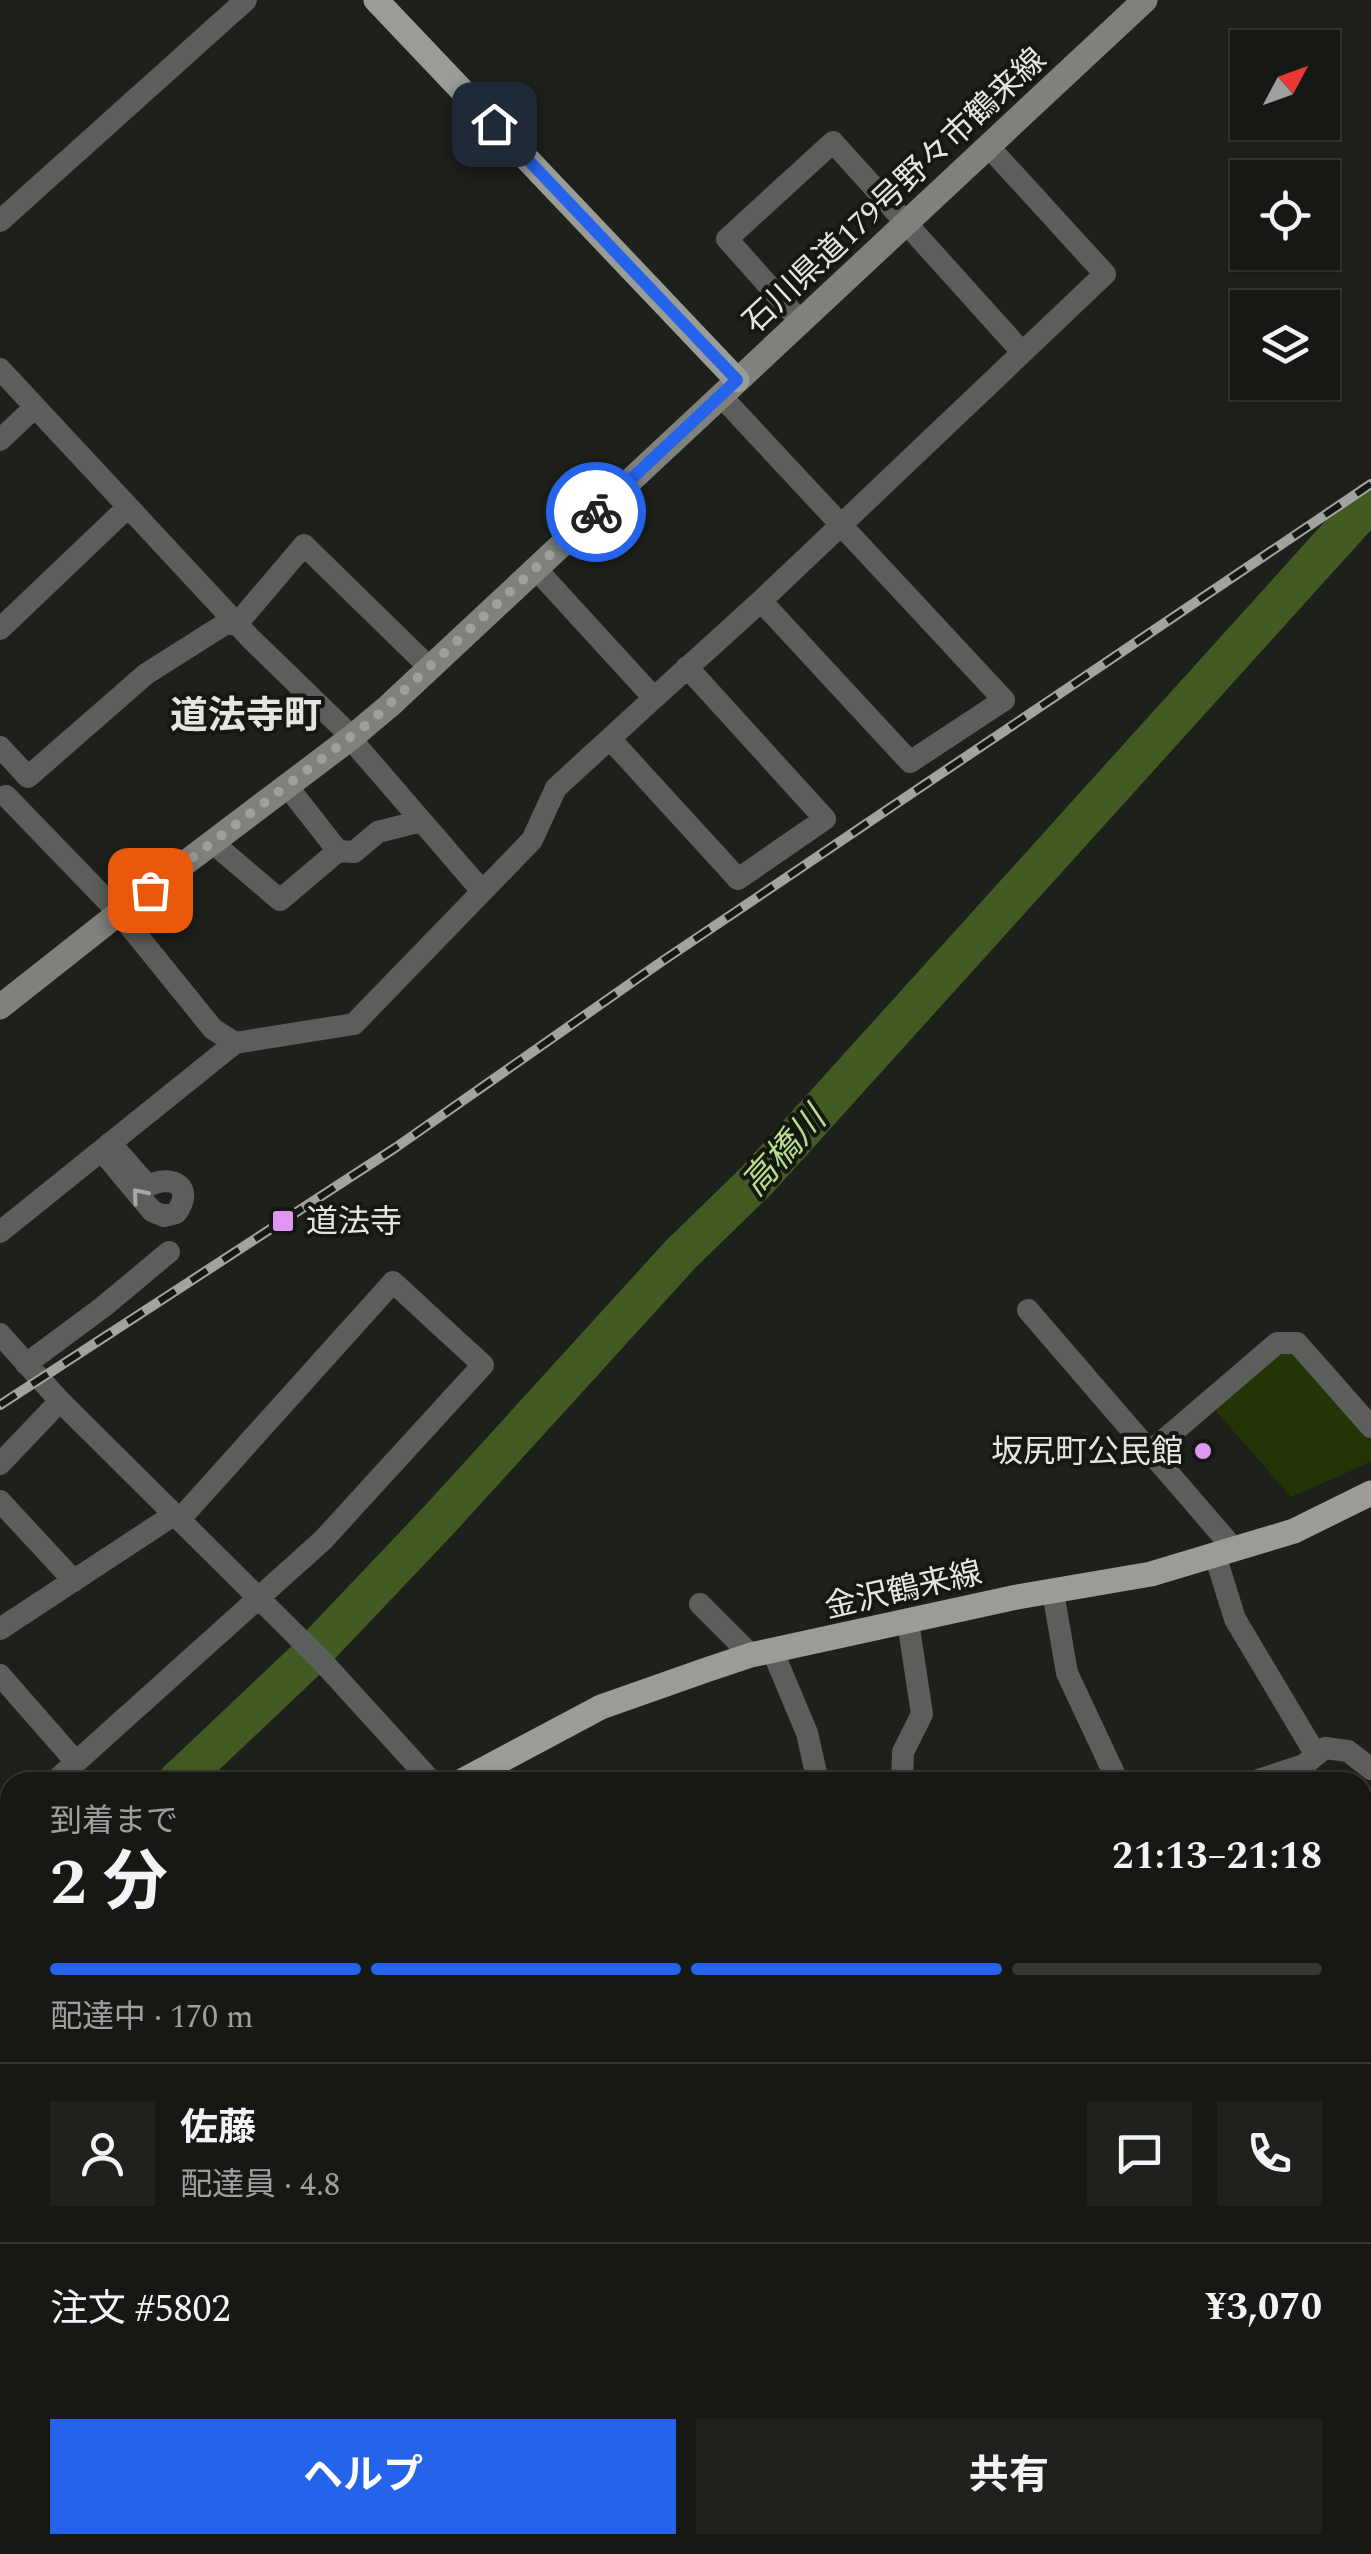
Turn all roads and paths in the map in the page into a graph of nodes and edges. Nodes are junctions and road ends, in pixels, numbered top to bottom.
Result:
1 (246, 0) edge
2 (376, 0) edge
3 (1146, 0) edge
4 (989, 147) junction
5 (0, 221) edge
6 (907, 223) junction
7 (801, 322) junction
8 (1022, 352) junction
9 (0, 369) edge
10 (729, 388) junction
11 (35, 407) junction
12 (0, 440) edge
13 (128, 507) junction
14 (840, 525) junction
15 (536, 569) junction
16 (761, 600) junction
17 (237, 624) junction
18 (0, 629) edge
19 (687, 667) junction
20 (430, 668) junction
21 (654, 698) junction
22 (352, 737) junction
23 (611, 740) junction
24 (0, 747) edge
25 (28, 777) junction
26 (287, 786) junction
27 (3, 799) edge
28 (422, 821) junction
29 (212, 843) junction
30 (338, 851) junction
31 (482, 892) junction
32 (119, 913) junction
33 (0, 1007) edge
34 (236, 1043) junction
35 (0, 1232) edge
36 (169, 1252) dead end
37 (1028, 1310) dead end
38 (0, 1334) edge
39 (26, 1364) junction
40 (60, 1401) junction
41 (1371, 1427) edge
42 (1151, 1452) junction
43 (0, 1464) edge
44 (1371, 1493) edge
45 (0, 1501) edge
46 (178, 1517) junction
47 (1224, 1552) junction
48 (74, 1581) junction
49 (1053, 1592) junction
50 (260, 1598) junction
51 (700, 1604) dead end
52 (908, 1622) junction
53 (0, 1629) edge
54 (762, 1654) junction
55 (0, 1675) edge
56 (1316, 1755) junction
57 (76, 1762) junction
58 (1371, 1770) edge
59 (65, 1772) edge
60 (423, 1772) edge
61 (479, 1772) edge
62 (816, 1772) edge
63 (902, 1772) edge
64 (1113, 1772) edge
65 (1283, 1772) edge

1 - 5 street
2 - 10 main road
3 - 4 main road, 石川県道179号野々市鶴来線
4 - 6 main road, 石川県道179号野々市鶴来線
4 - 8 street
6 - 7 main road, 石川県道179号野々市鶴来線
6 - 7 street
6 - 8 street
7 - 10 main road, 石川県道179号野々市鶴来線
8 - 14 street
9 - 11 street
10 - 14 street
10 - 15 main road, 石川県道179号野々市鶴来線
11 - 12 street
11 - 13 street
13 - 17 street
13 - 18 street
14 - 16 street
14 - 16 street
15 - 20 main road, 石川県道179号野々市鶴来線
15 - 21 street
16 - 19 street
17 - 20 street
17 - 22 street
17 - 25 street
19 - 21 street
19 - 23 street
20 - 22 main road, 石川県道179号野々市鶴来線
21 - 23 street
22 - 26 main road, 石川県道179号野々市鶴来線
22 - 28 street
23 - 31 street
24 - 25 street
25 - 27 street
26 - 29 main road, 石川県道179号野々市鶴来線
26 - 30 street
27 - 32 street
28 - 30 street
28 - 31 street
29 - 30 street
29 - 32 main road, 石川県道179号野々市鶴来線
31 - 34 street
32 - 33 main road, 石川県道179号野々市鶴来線
32 - 34 street
34 - 35 street
36 - 39 street
37 - 42 street
38 - 39 street
39 - 40 street
40 - 43 street
40 - 46 street
41 - 42 street
42 - 47 street
44 - 47 main road, 金沢鶴来線
45 - 48 street
46 - 48 street
46 - 50 street
46 - 50 street
47 - 49 main road, 金沢鶴来線
47 - 56 street
48 - 53 street
49 - 52 main road, 金沢鶴来線
49 - 64 street
50 - 57 street
50 - 60 street
51 - 54 street
52 - 54 main road, 金沢鶴来線
52 - 63 street
54 - 61 main road, 金沢鶴来線
54 - 62 street
55 - 57 street
56 - 58 street
56 - 65 street
57 - 59 street

